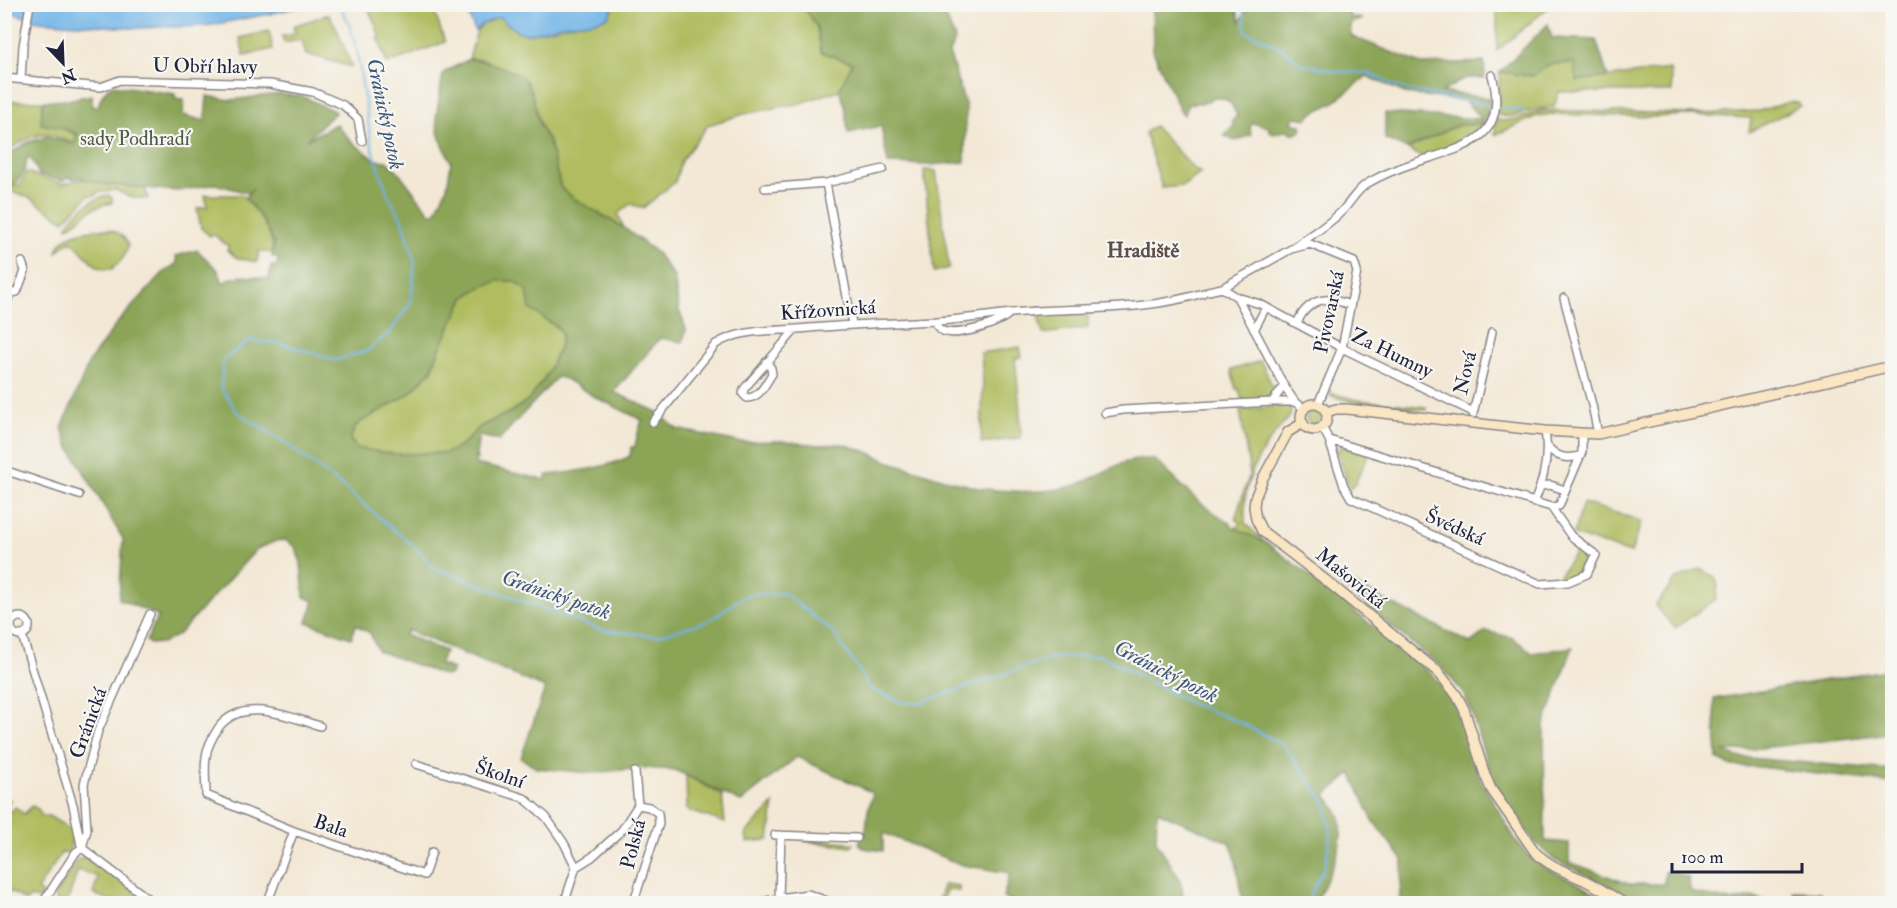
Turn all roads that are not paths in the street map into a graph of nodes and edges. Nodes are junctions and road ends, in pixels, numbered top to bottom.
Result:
1 (30, 4) edge
2 (1492, 75) dead end
3 (4, 78) edge
4 (21, 79) junction
5 (362, 141) dead end
6 (883, 169) dead end
7 (826, 183) junction
8 (765, 188) dead end
9 (1291, 249) junction
10 (22, 262) dead end
11 (1222, 288) junction
12 (1237, 297) junction
13 (1564, 298) dead end
14 (1350, 305) junction
15 (1266, 307) junction
16 (4, 310) edge
17 (1010, 313) junction
18 (936, 321) junction
19 (852, 324) junction
20 (1297, 324) junction
21 (795, 330) junction
22 (1254, 330) junction
23 (1492, 332) dead end
24 (1342, 348) junction
25 (766, 362) junction
26 (1893, 366) edge
27 (1284, 386) junction
28 (1272, 402) junction
29 (1295, 402) junction
30 (1318, 404) junction
31 (1304, 408) junction
32 (1326, 412) junction
33 (1105, 413) dead end
34 (1472, 417) junction
35 (652, 422) dead end
36 (1303, 423) junction
37 (1322, 427) junction
38 (1545, 431) junction
39 (1582, 434) junction
40 (1598, 434) junction
41 (1329, 440) junction
42 (1547, 446) junction
43 (1580, 456) junction
44 (4, 470) edge
45 (1541, 486) junction
46 (1565, 490) junction
47 (79, 495) dead end
48 (1534, 503) junction
49 (1551, 507) junction
50 (150, 614) dead end
51 (22, 635) dead end
52 (320, 726) dead end
53 (416, 764) dead end
54 (635, 772) dead end
55 (638, 805) junction
56 (294, 831) junction
57 (857, 838) dead end
58 (81, 848) junction
59 (432, 852) dead end
60 (576, 867) junction
61 (779, 898) junction
62 (42, 903) edge
63 (155, 903) edge
64 (267, 903) edge
65 (564, 903) edge
66 (633, 903) edge
67 (753, 903) edge
68 (835, 903) edge
69 (1625, 903) edge

1 - 4 street
2 - 9 street
3 - 4 street, U Obří hlavy
4 - 5 street, U Obří hlavy
6 - 7 street
7 - 8 street
7 - 19 street
9 - 11 street, Pivovarská
9 - 14 street, Pivovarská
10 - 16 street
11 - 12 street
11 - 17 street, Křížovnická
12 - 15 street, Za Humny
12 - 22 street
13 - 40 street
14 - 20 street, Za Humny
14 - 24 street, Pivovarská
15 - 20 street, Za Humny
15 - 22 street
17 - 18 street, Křížovnická
17 - 18 street, Křížovnická
18 - 19 street, Křížovnická
19 - 21 street, Křížovnická
20 - 24 street, Za Humny
21 - 25 street
21 - 35 street, Křížovnická
22 - 27 street
23 - 34 street, Nová
24 - 30 street, Pivovarská
24 - 34 street, Za Humny
25 - 25 street
26 - 40 street
27 - 28 street
27 - 29 street
28 - 29 street
28 - 33 street
29 - 31 street
30 - 31 street
30 - 32 street
31 - 36 street
32 - 34 street
32 - 37 street
34 - 38 street
36 - 37 street
36 - 69 street, Mašovická
37 - 41 street
38 - 39 street
38 - 42 street
39 - 40 street
39 - 43 street
41 - 48 street
41 - 49 street, Švédská
42 - 43 street
42 - 45 street
43 - 46 street
44 - 47 street
45 - 46 street
45 - 48 street
46 - 49 street
48 - 49 street
50 - 58 street, Gránická
51 - 58 street
52 - 56 street, Bala
53 - 60 street, Školní
54 - 55 street
55 - 60 street
55 - 66 street, Polská
56 - 59 street, Bala
56 - 64 street
57 - 61 street
58 - 62 street
58 - 63 street
60 - 65 street
61 - 67 street
61 - 68 street

